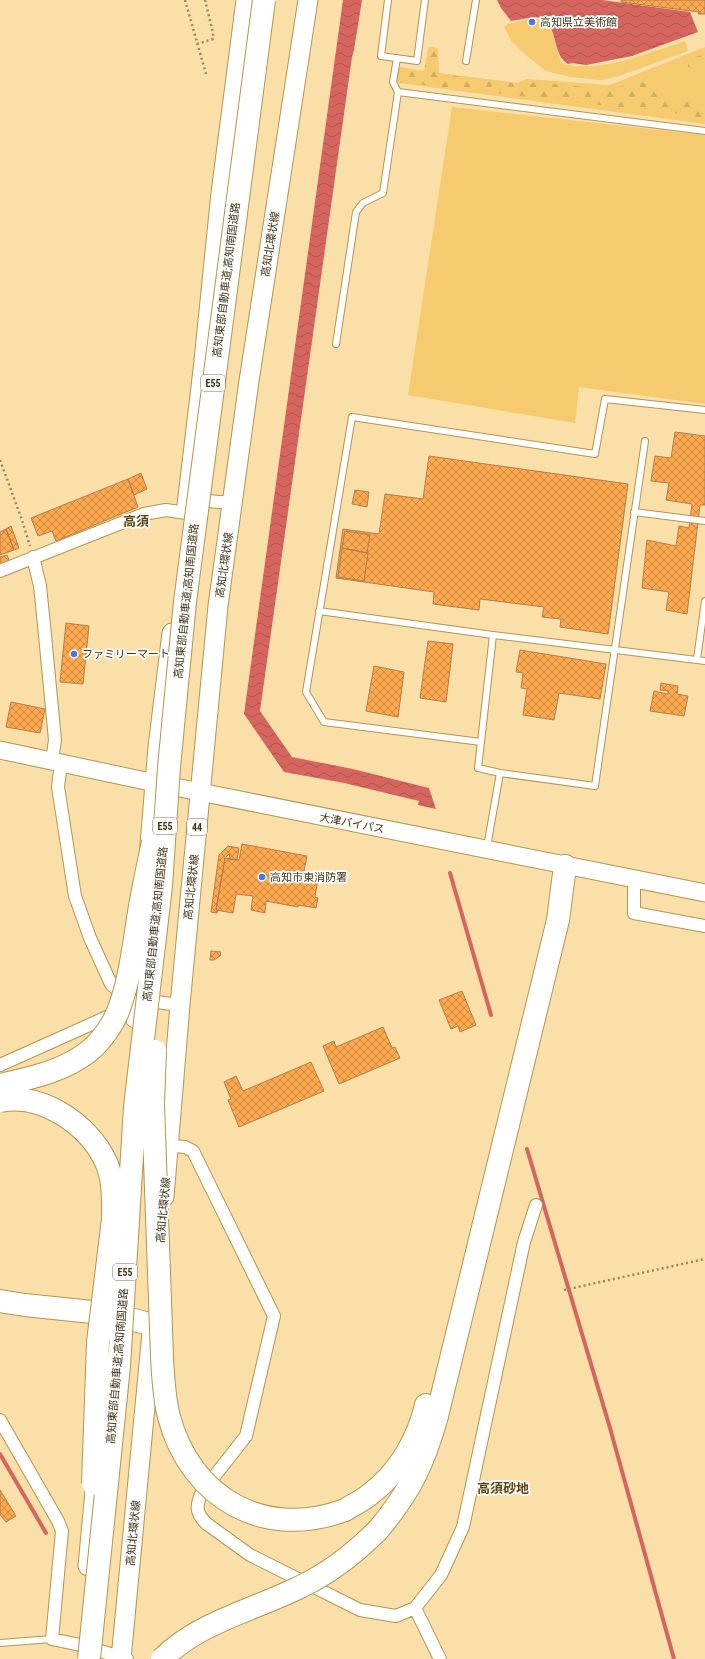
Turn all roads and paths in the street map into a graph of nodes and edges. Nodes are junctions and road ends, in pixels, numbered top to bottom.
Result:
1 (184, 0) edge
2 (205, 0) edge
3 (246, 0) edge
4 (264, 0) edge
5 (308, 0) edge
6 (388, 0) edge
7 (425, 0) edge
8 (476, 0) edge
9 (198, 44) junction
10 (397, 58) junction
11 (466, 60) dead end
12 (206, 74) dead end
13 (398, 92) junction
14 (705, 131) edge
15 (336, 344) dead end
16 (705, 410) edge
17 (645, 441) dead end
18 (0, 460) edge
19 (233, 503) junction
20 (187, 506) junction
21 (634, 512) junction
22 (705, 521) edge
23 (33, 557) junction
24 (0, 571) edge
25 (705, 601) edge
26 (319, 611) junction
27 (493, 635) junction
28 (614, 649) junction
29 (697, 659) junction
30 (705, 661) edge
31 (480, 742) junction
32 (0, 750) edge
33 (56, 762) junction
34 (169, 767) junction
35 (500, 773) junction
36 (154, 783) junction
37 (200, 792) junction
38 (486, 850) junction
39 (565, 866) junction
40 (634, 879) junction
41 (161, 886) junction
42 (705, 893) edge
43 (705, 926) edge
44 (180, 1005) junction
45 (136, 1006) junction
46 (0, 1065) edge
47 (0, 1085) edge
48 (0, 1101) edge
49 (126, 1143) junction
50 (169, 1146) junction
51 (536, 1205) dead end
52 (705, 1259) edge
53 (564, 1290) dead end
54 (0, 1301) edge
55 (0, 1316) edge
56 (110, 1321) junction
57 (153, 1325) junction
58 (0, 1420) edge
59 (415, 1608) junction
60 (52, 1639) junction
61 (0, 1643) edge
62 (84, 1655) edge
63 (124, 1658) edge
64 (162, 1659) edge
65 (440, 1659) edge

1 - 9 path
2 - 9 path
3 - 20 main road
4 - 34 highway, 高知東部自動車道;高知南国道路 / E55, bridge
5 - 19 main road, 高知北環状線 / 44
6 - 10 lane
7 - 10 lane
8 - 11 lane
9 - 12 path
10 - 13 lane
13 - 14 lane
13 - 15 lane
16 - 26 lane
17 - 21 lane
18 - 23 path
19 - 20 street
19 - 37 main road, 高知北環状線 / 44
20 - 23 street
20 - 36 main road
21 - 22 lane
21 - 28 lane
23 - 24 street
23 - 33 street
25 - 29 lane
26 - 27 lane
26 - 31 lane
27 - 28 lane
27 - 31 lane
28 - 29 lane
28 - 35 lane
29 - 30 lane
31 - 35 lane
32 - 33 main road, 大津バイパス
33 - 36 main road, 大津バイパス
33 - 45 street
34 - 41 highway, 高知東部自動車道;高知南国道路 / E55, bridge
34 - 47 highway, bridge
35 - 38 lane
36 - 37 main road, 大津バイパス
36 - 45 main road
37 - 38 main road, 大津バイパス
37 - 44 main road, 高知北環状線 / 44
38 - 39 main road, 大津バイパス
39 - 40 main road, 大津バイパス
39 - 41 highway, bridge
39 - 64 highway, bridge
40 - 42 main road, 大津バイパス
40 - 43 street
41 - 62 highway, 高知東部自動車道;高知南国道路 / E55, bridge
44 - 45 street
44 - 50 main road, 高知北環状線 / 44
45 - 46 street
45 - 49 main road
48 - 62 highway, bridge
49 - 50 street
49 - 56 main road
50 - 57 main road, 高知北環状線 / 44
50 - 59 street
51 - 59 street
52 - 53 path
54 - 56 highway
55 - 56 highway
56 - 57 highway
56 - 62 main road
57 - 63 main road, 高知北環状線 / 44
58 - 60 street
59 - 65 street
60 - 61 lane
60 - 62 street
62 - 63 street

